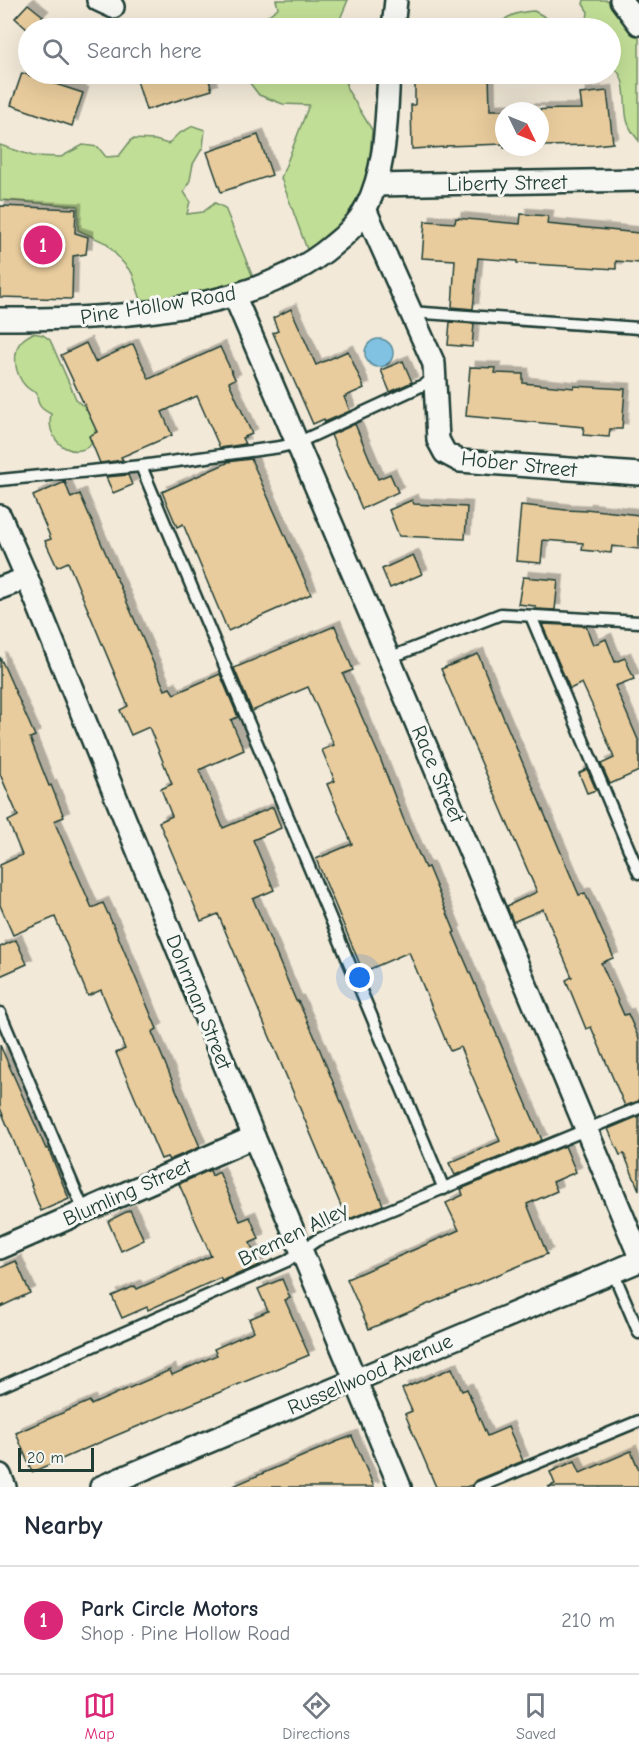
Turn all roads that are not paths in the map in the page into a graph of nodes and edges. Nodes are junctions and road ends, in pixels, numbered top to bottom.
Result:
1 (396, 0) edge
2 (621, 0) edge
3 (394, 18) edge
4 (639, 24) edge
5 (388, 84) edge
6 (639, 180) edge
7 (376, 185) junction
8 (365, 209) junction
9 (234, 295) junction
10 (410, 312) junction
11 (0, 319) edge
12 (639, 328) edge
13 (434, 380) junction
14 (297, 443) junction
15 (141, 466) junction
16 (639, 474) edge
17 (0, 480) edge
18 (0, 516) edge
19 (27, 578) junction
20 (0, 588) edge
21 (531, 616) junction
22 (639, 622) edge
23 (389, 658) junction
24 (639, 873) edge
25 (0, 1013) edge
26 (639, 1108) edge
27 (587, 1130) junction
28 (254, 1137) junction
29 (444, 1189) junction
30 (84, 1211) junction
31 (0, 1248) edge
32 (302, 1251) junction
33 (639, 1255) edge
34 (639, 1262) edge
35 (613, 1272) junction
36 (639, 1300) edge
37 (627, 1305) junction
38 (639, 1333) edge
39 (356, 1380) junction
40 (0, 1387) edge
41 (639, 1421) edge
42 (0, 1475) edge
43 (5, 1487) edge
44 (101, 1487) edge
45 (400, 1487) edge
46 (479, 1487) edge

1 - 3 street
2 - 4 street
5 - 7 street, Pine Hollow Road
6 - 7 street, Liberty Street
7 - 8 street, Pine Hollow Road
8 - 9 street, Pine Hollow Road
8 - 10 street, Hober Street
9 - 11 street, Pine Hollow Road
9 - 14 street, Race Street
10 - 12 lane
10 - 13 street, Hober Street
13 - 14 lane
13 - 16 street, Hober Street
14 - 15 lane
14 - 23 street, Race Street
15 - 17 lane
15 - 29 lane
18 - 19 street, Dohrman Street
19 - 20 street
19 - 28 street, Dohrman Street
21 - 22 lane
21 - 23 lane
21 - 24 lane
23 - 27 street, Race Street
25 - 30 lane
26 - 27 lane, Bremen Alley
27 - 29 lane, Bremen Alley
27 - 33 street, Race Street
28 - 30 street, Blumling Street
28 - 32 street, Dohrman Street
29 - 32 lane, Bremen Alley
30 - 31 street, Blumling Street
32 - 39 street, Dohrman Street
32 - 40 lane, Bremen Alley
34 - 35 street, Russellwood Avenue
35 - 37 lane
35 - 39 street, Russellwood Avenue
36 - 37 lane
37 - 38 lane
39 - 44 street, Russellwood Avenue
39 - 45 street, Dohrman Street
41 - 46 lane
42 - 43 street

